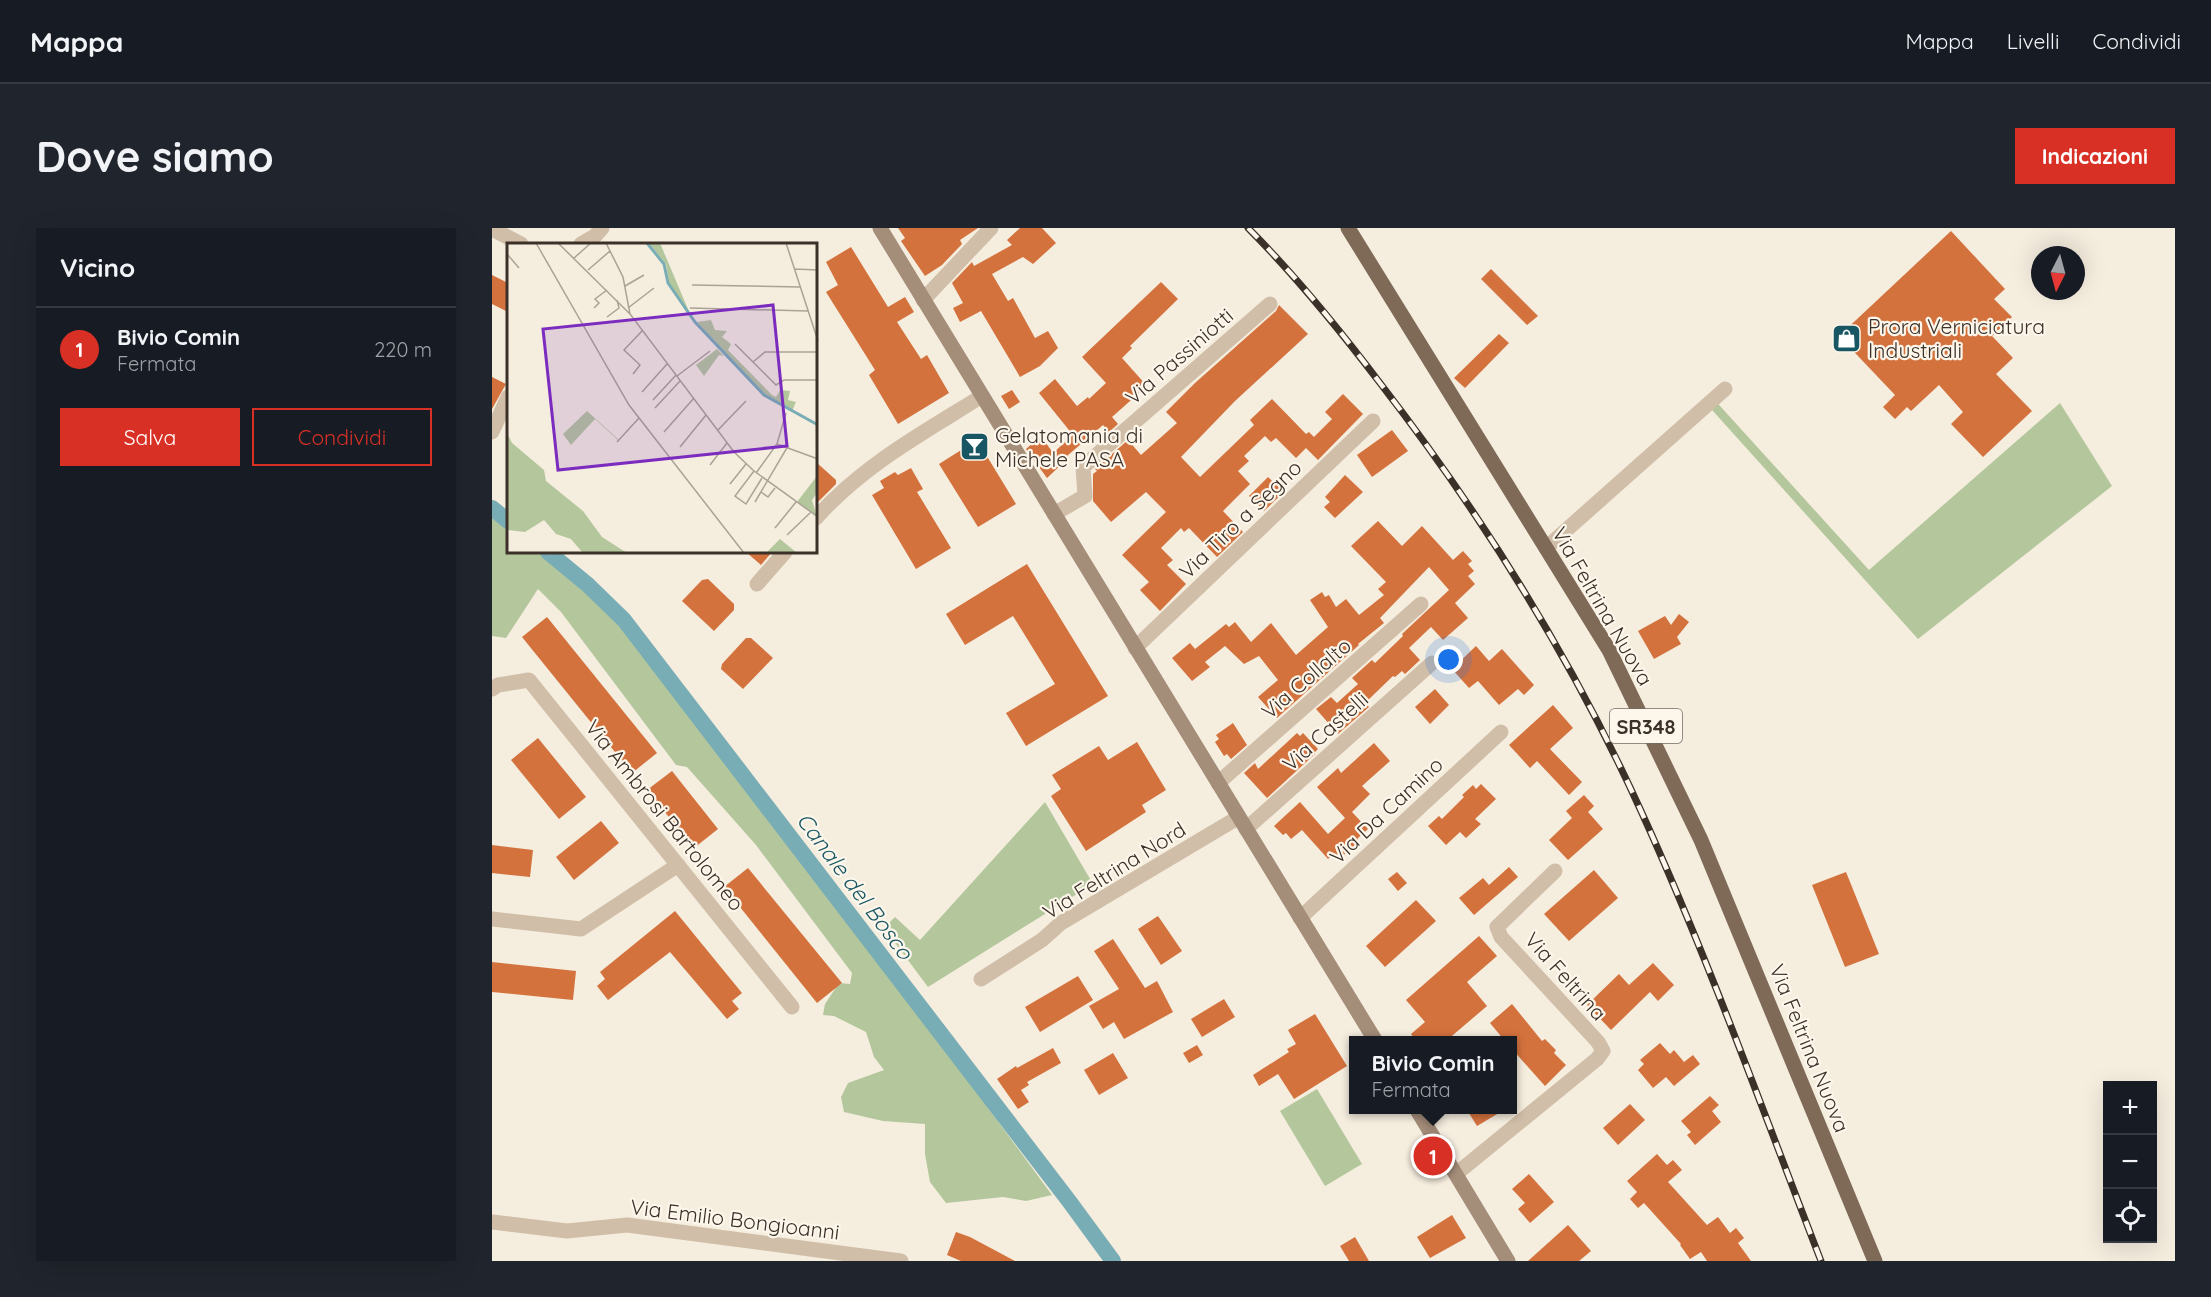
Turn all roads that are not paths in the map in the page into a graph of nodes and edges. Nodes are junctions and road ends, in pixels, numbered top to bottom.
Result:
1 (602, 228) edge
2 (880, 228) edge
3 (991, 228) edge
4 (1348, 228) edge
5 (492, 229) edge
6 (519, 243) edge
7 (583, 243) edge
8 (923, 300) junction
9 (1270, 304) dead end
10 (1725, 389) dead end
11 (982, 396) junction
12 (507, 399) edge
13 (1373, 421) dead end
14 (492, 432) edge
15 (1054, 514) junction
16 (818, 516) edge
17 (1546, 548) junction
18 (783, 554) edge
19 (757, 584) dead end
20 (1421, 604) dead end
21 (1136, 648) junction
22 (1432, 663) dead end
23 (492, 690) edge
24 (1501, 732) dead end
25 (1218, 783) junction
26 (1243, 823) junction
27 (678, 865) junction
28 (1554, 872) dead end
29 (1300, 918) junction
30 (492, 919) edge
31 (981, 979) dead end
32 (792, 1007) dead end
33 (1372, 1036) edge
34 (1419, 1114) edge
35 (1456, 1174) junction
36 (492, 1222) edge
37 (901, 1261) edge
38 (1508, 1261) edge
39 (1875, 1261) edge

1 - 7 street
2 - 8 main road
3 - 8 street
4 - 17 main road, Via Feltrina Nuova / SR348
5 - 6 street
8 - 11 main road
9 - 15 street, Via Passiniotti
10 - 17 street
11 - 15 main road
11 - 16 street
12 - 14 street
13 - 21 street, Via Tiro a Segno
15 - 21 main road
17 - 39 main road, Via Feltrina Nuova / SR348
18 - 19 street
20 - 25 street, Via Collalto
21 - 25 main road
22 - 26 street, Via Castelli
23 - 27 street, Via Ambrosi Bartolomeo
24 - 29 street, Via Da Camino
25 - 26 main road
26 - 29 main road
26 - 31 street, Via Feltrina Nord
27 - 30 street
27 - 32 street, Via Ambrosi Bartolomeo
28 - 35 street, Via Feltrina
29 - 33 main road
34 - 35 main road
35 - 38 main road
36 - 37 street, Via Emilio Bongioanni

